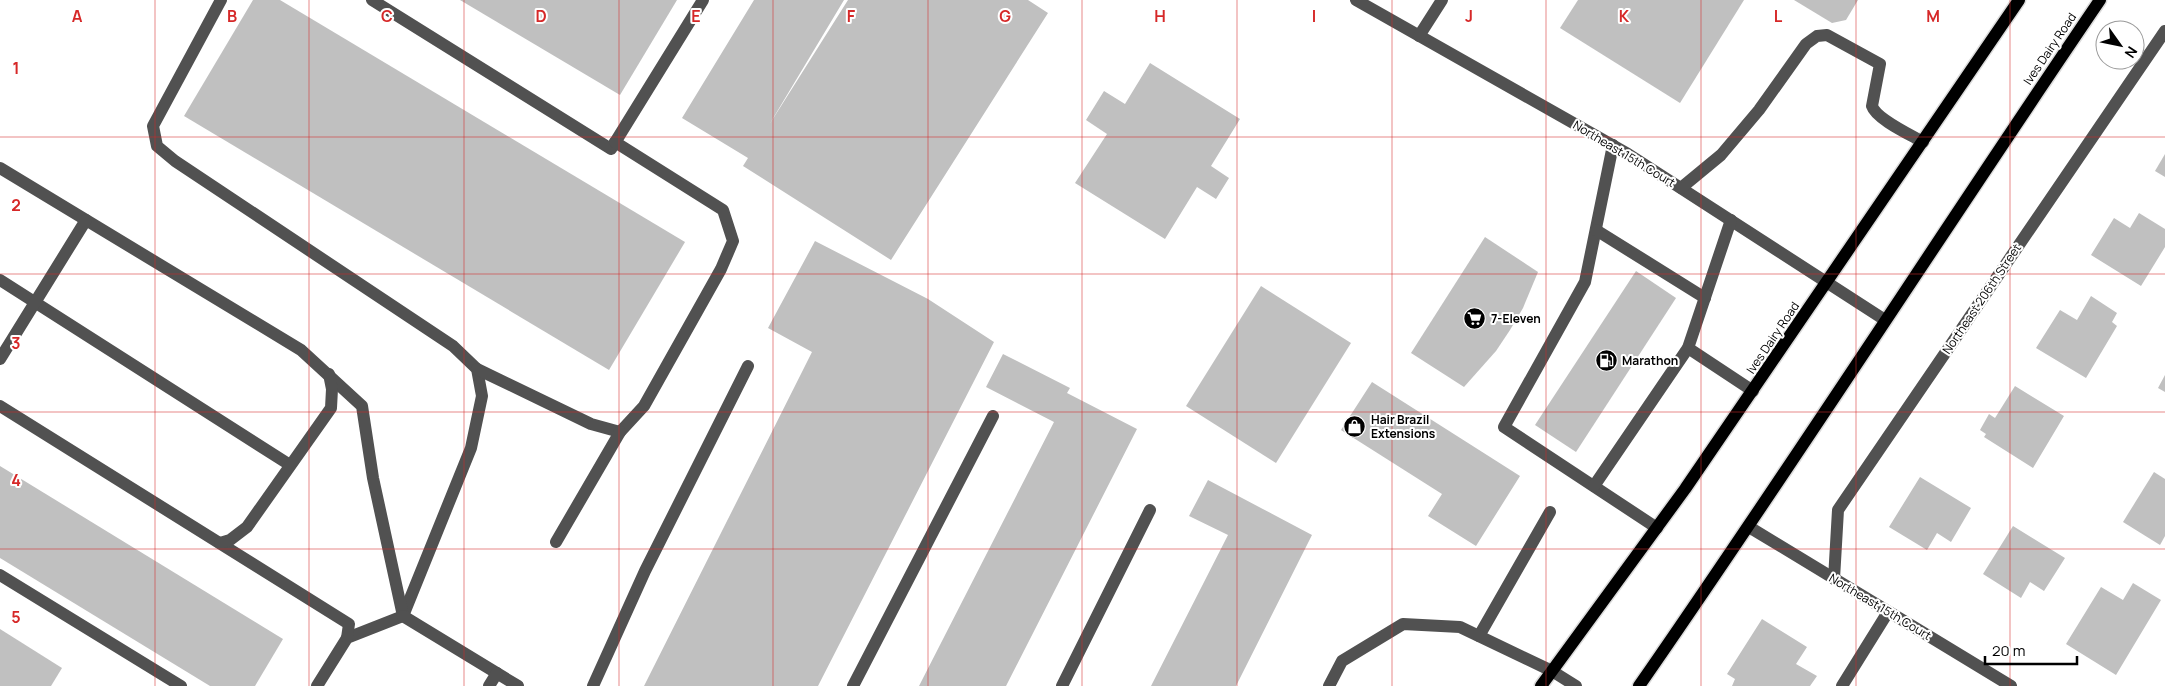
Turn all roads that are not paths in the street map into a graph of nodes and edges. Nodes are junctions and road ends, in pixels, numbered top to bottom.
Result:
1 (221, 0) edge
2 (372, 0) edge
3 (702, 0) edge
4 (1356, 0) edge
5 (1442, 0) edge
6 (2019, 0) edge
7 (2100, 0) edge
8 (2165, 31) edge
9 (1419, 36) junction
10 (615, 142) junction
11 (1923, 142) junction
12 (1613, 145) junction
13 (0, 168) edge
14 (1682, 188) junction
15 (86, 220) junction
16 (1732, 220) junction
17 (1596, 230) junction
18 (0, 280) edge
19 (1827, 282) junction
20 (1705, 298) junction
21 (35, 302) junction
22 (1885, 320) junction
23 (1688, 348) junction
24 (0, 359) edge
25 (748, 366) dead end
26 (477, 369) junction
27 (329, 374) junction
28 (1753, 391) junction
29 (0, 406) edge
30 (993, 416) dead end
31 (620, 432) junction
32 (290, 465) junction
33 (1594, 486) junction
34 (1150, 510) dead end
35 (1550, 512) dead end
36 (1749, 527) junction
37 (1657, 528) junction
38 (556, 542) dead end
39 (220, 543) junction
40 (0, 575) edge
41 (1834, 579) junction
42 (1888, 612) junction
43 (403, 616) junction
44 (1479, 636) junction
45 (347, 638) junction
46 (1552, 671) junction
47 (497, 673) junction
48 (181, 686) edge
49 (317, 686) edge
50 (489, 686) edge
51 (518, 686) edge
52 (593, 686) edge
53 (853, 686) edge
54 (1062, 686) edge
55 (1329, 686) edge
56 (1541, 686) edge
57 (1576, 686) edge
58 (1639, 686) edge
59 (1842, 686) edge
60 (2011, 686) edge

1 - 26 street
2 - 10 street
3 - 10 street
4 - 9 street, Northeast 15th Court
5 - 9 street
6 - 11 main road, Ives Dairy Road
7 - 22 main road, Ives Dairy Road
8 - 41 street, Northeast 206th Street
9 - 12 street, Northeast 15th Court
10 - 31 street
11 - 14 street
11 - 19 main road, Ives Dairy Road
12 - 14 street, Northeast 15th Court
12 - 17 street
13 - 15 street
14 - 16 street, Northeast 15th Court
15 - 21 street
15 - 27 street
16 - 19 street, Northeast 15th Court
16 - 20 street
17 - 20 street
17 - 33 street
18 - 21 street
19 - 22 street, Northeast 15th Court
19 - 28 main road, Ives Dairy Road
20 - 23 street
21 - 24 street
21 - 32 street
22 - 36 main road, Ives Dairy Road
23 - 28 street
23 - 33 street
25 - 52 street
26 - 31 street
26 - 43 street
27 - 32 street
27 - 43 street
28 - 37 main road, Ives Dairy Road
29 - 39 street
30 - 53 street
31 - 38 street
32 - 39 street
33 - 37 street
34 - 54 street
35 - 44 street
36 - 41 street, Northeast 15th Court
36 - 58 main road, Ives Dairy Road
37 - 46 main road, Ives Dairy Road
39 - 45 street
40 - 48 street
41 - 42 street, Northeast 15th Court
42 - 59 street
42 - 60 street, Northeast 15th Court
43 - 45 street
43 - 47 street
44 - 46 street
44 - 55 street
45 - 49 street
46 - 56 main road, Ives Dairy Road
46 - 57 street
47 - 50 street
47 - 51 street

